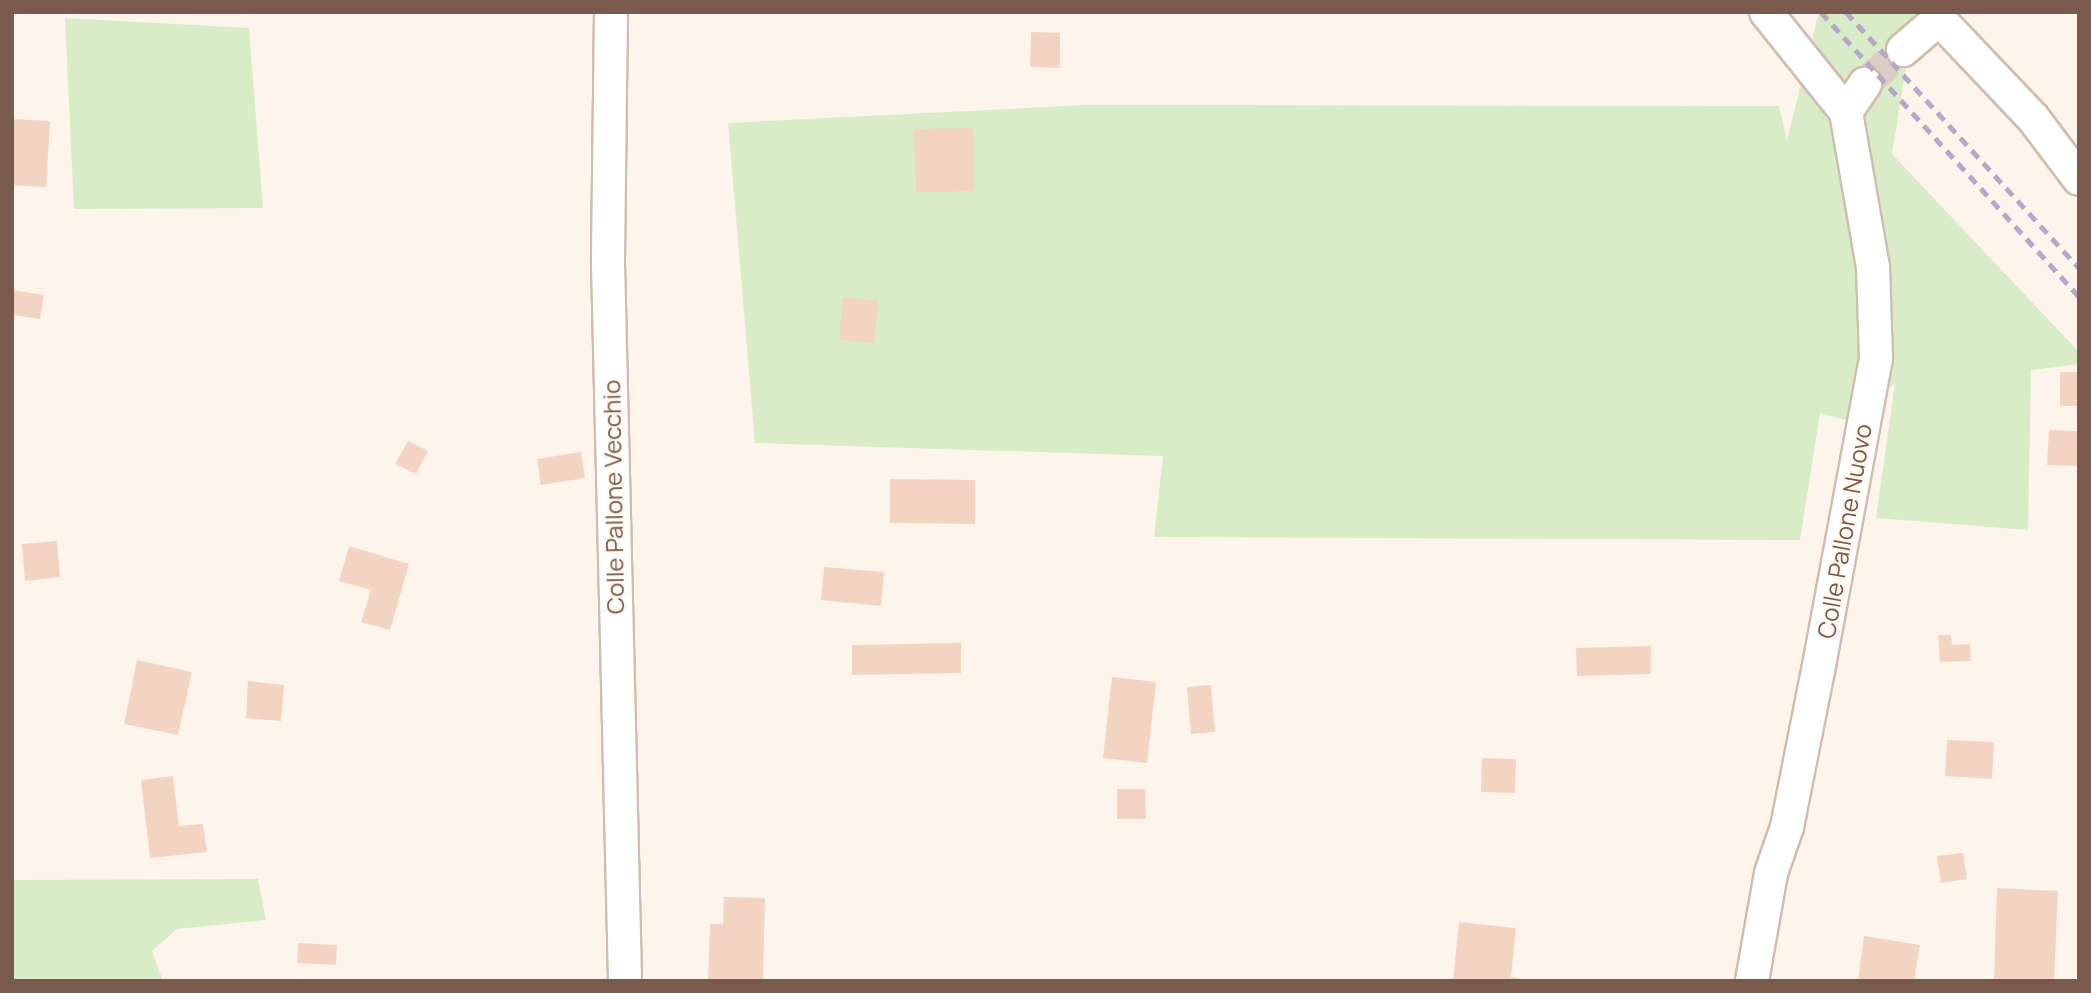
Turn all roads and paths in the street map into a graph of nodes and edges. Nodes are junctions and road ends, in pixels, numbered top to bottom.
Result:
1 (611, 12) edge
2 (1766, 12) edge
3 (1939, 15) edge
4 (1903, 50) tunnel mouth
5 (1865, 84) tunnel mouth
6 (1846, 111) junction
7 (2079, 179) edge
8 (625, 981) edge
9 (1752, 981) edge

1 - 8 street, Colle Pallone Vecchio
2 - 6 street
3 - 4 street
3 - 7 street
5 - 6 street
6 - 9 street, Colle Pallone Nuovo

